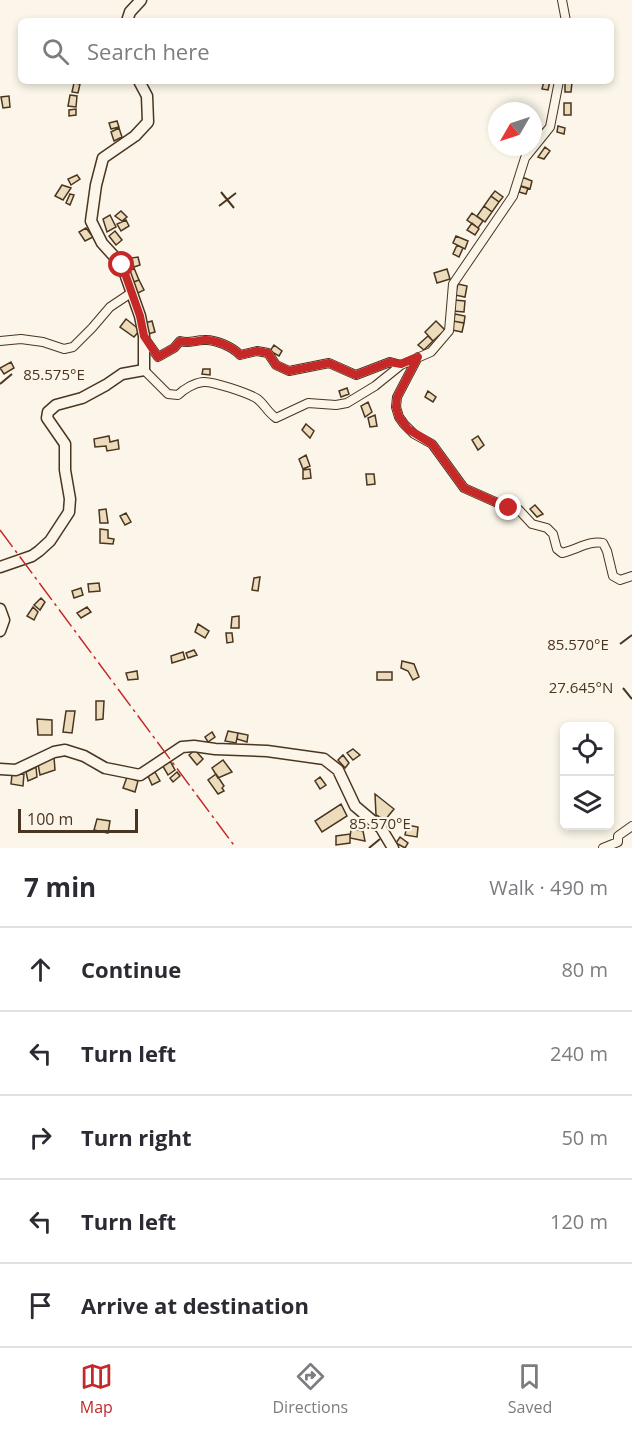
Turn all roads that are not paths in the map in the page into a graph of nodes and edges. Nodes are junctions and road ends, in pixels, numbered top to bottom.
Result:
1 (141, 0) edge
2 (562, 0) edge
3 (128, 18) edge
4 (565, 18) edge
5 (141, 84) edge
6 (558, 84) edge
7 (131, 293) junction
8 (144, 336) junction
9 (0, 341) edge
10 (418, 357) junction
11 (401, 364) junction
12 (144, 370) junction
13 (0, 567) edge
14 (632, 576) edge
15 (0, 609) edge
16 (0, 631) edge
17 (0, 769) edge
18 (632, 826) edge
19 (393, 848) edge
20 (603, 848) edge

1 - 3 main road
2 - 4 street
5 - 7 main road
6 - 10 street
7 - 8 main road
7 - 9 street
8 - 11 street
8 - 12 main road
10 - 11 street
10 - 14 street
11 - 12 street
12 - 13 main road
15 - 16 main road
17 - 19 main road
18 - 20 street

